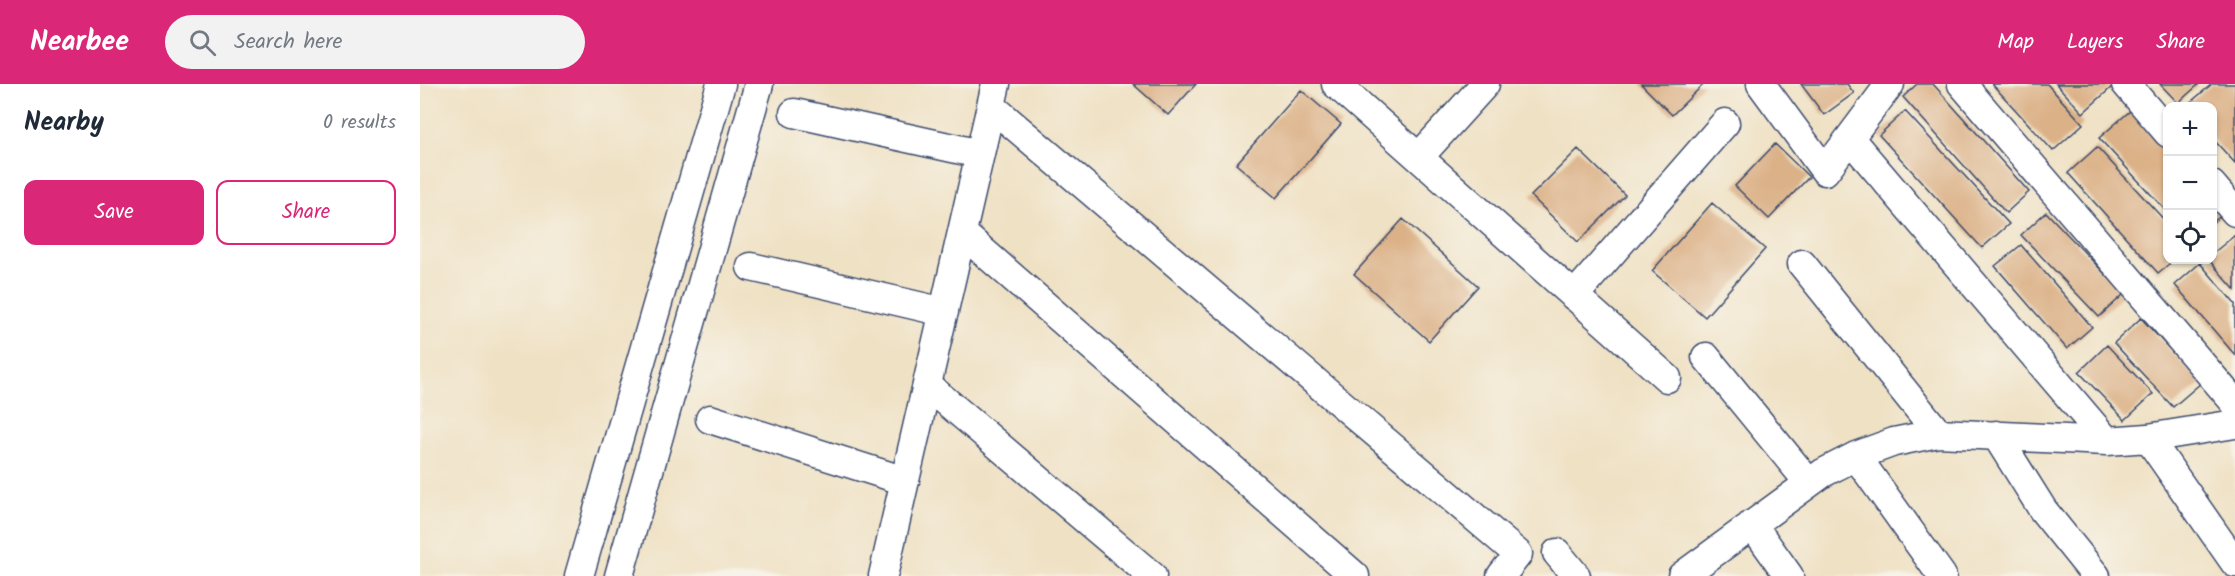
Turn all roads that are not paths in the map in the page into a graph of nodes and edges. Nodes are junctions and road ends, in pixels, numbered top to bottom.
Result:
1 (720, 84) edge
2 (759, 84) edge
3 (1336, 84) edge
4 (1485, 84) edge
5 (1761, 84) edge
6 (1890, 84) edge
7 (1962, 84) edge
8 (2126, 84) edge
9 (993, 95) edge
10 (794, 113) dead end
11 (1725, 123) dead end
12 (2163, 127) edge
13 (1857, 147) dead end
14 (980, 154) junction
15 (1419, 157) junction
16 (2217, 191) edge
17 (2235, 212) edge
18 (962, 233) junction
19 (1802, 264) dead end
20 (751, 267) dead end
21 (1574, 296) junction
22 (944, 312) junction
23 (1706, 357) dead end
24 (1667, 378) dead end
25 (927, 385) junction
26 (2235, 403) edge
27 (710, 419) dead end
28 (2235, 424) edge
29 (1938, 433) junction
30 (1996, 435) junction
31 (2148, 438) junction
32 (2107, 441) junction
33 (1856, 456) junction
34 (905, 481) junction
35 (1809, 483) junction
36 (1752, 524) junction
37 (1557, 553) dead end
38 (2235, 563) edge
39 (889, 573) edge
40 (579, 576) edge
41 (619, 576) edge
42 (1152, 576) edge
43 (1355, 576) edge
44 (1501, 576) edge
45 (1576, 576) edge
46 (1682, 576) edge
47 (1790, 576) edge
48 (1942, 576) edge
49 (2096, 576) edge

1 - 40 street
2 - 41 street
3 - 15 street
4 - 15 street
5 - 6 street
7 - 26 street
8 - 12 street
9 - 14 street
9 - 44 street
10 - 14 street
11 - 21 street
13 - 32 street
14 - 18 street
15 - 21 street
16 - 17 street
18 - 22 street
18 - 43 street
19 - 29 street
20 - 22 street
21 - 24 street
22 - 25 street
23 - 35 street
25 - 34 street
25 - 42 street
27 - 34 street
28 - 31 street
29 - 30 street
29 - 33 street
30 - 32 street
30 - 49 street
31 - 32 street
31 - 38 street
33 - 35 street
33 - 48 street
34 - 39 street
35 - 36 street
36 - 46 street
36 - 47 street
37 - 45 street

